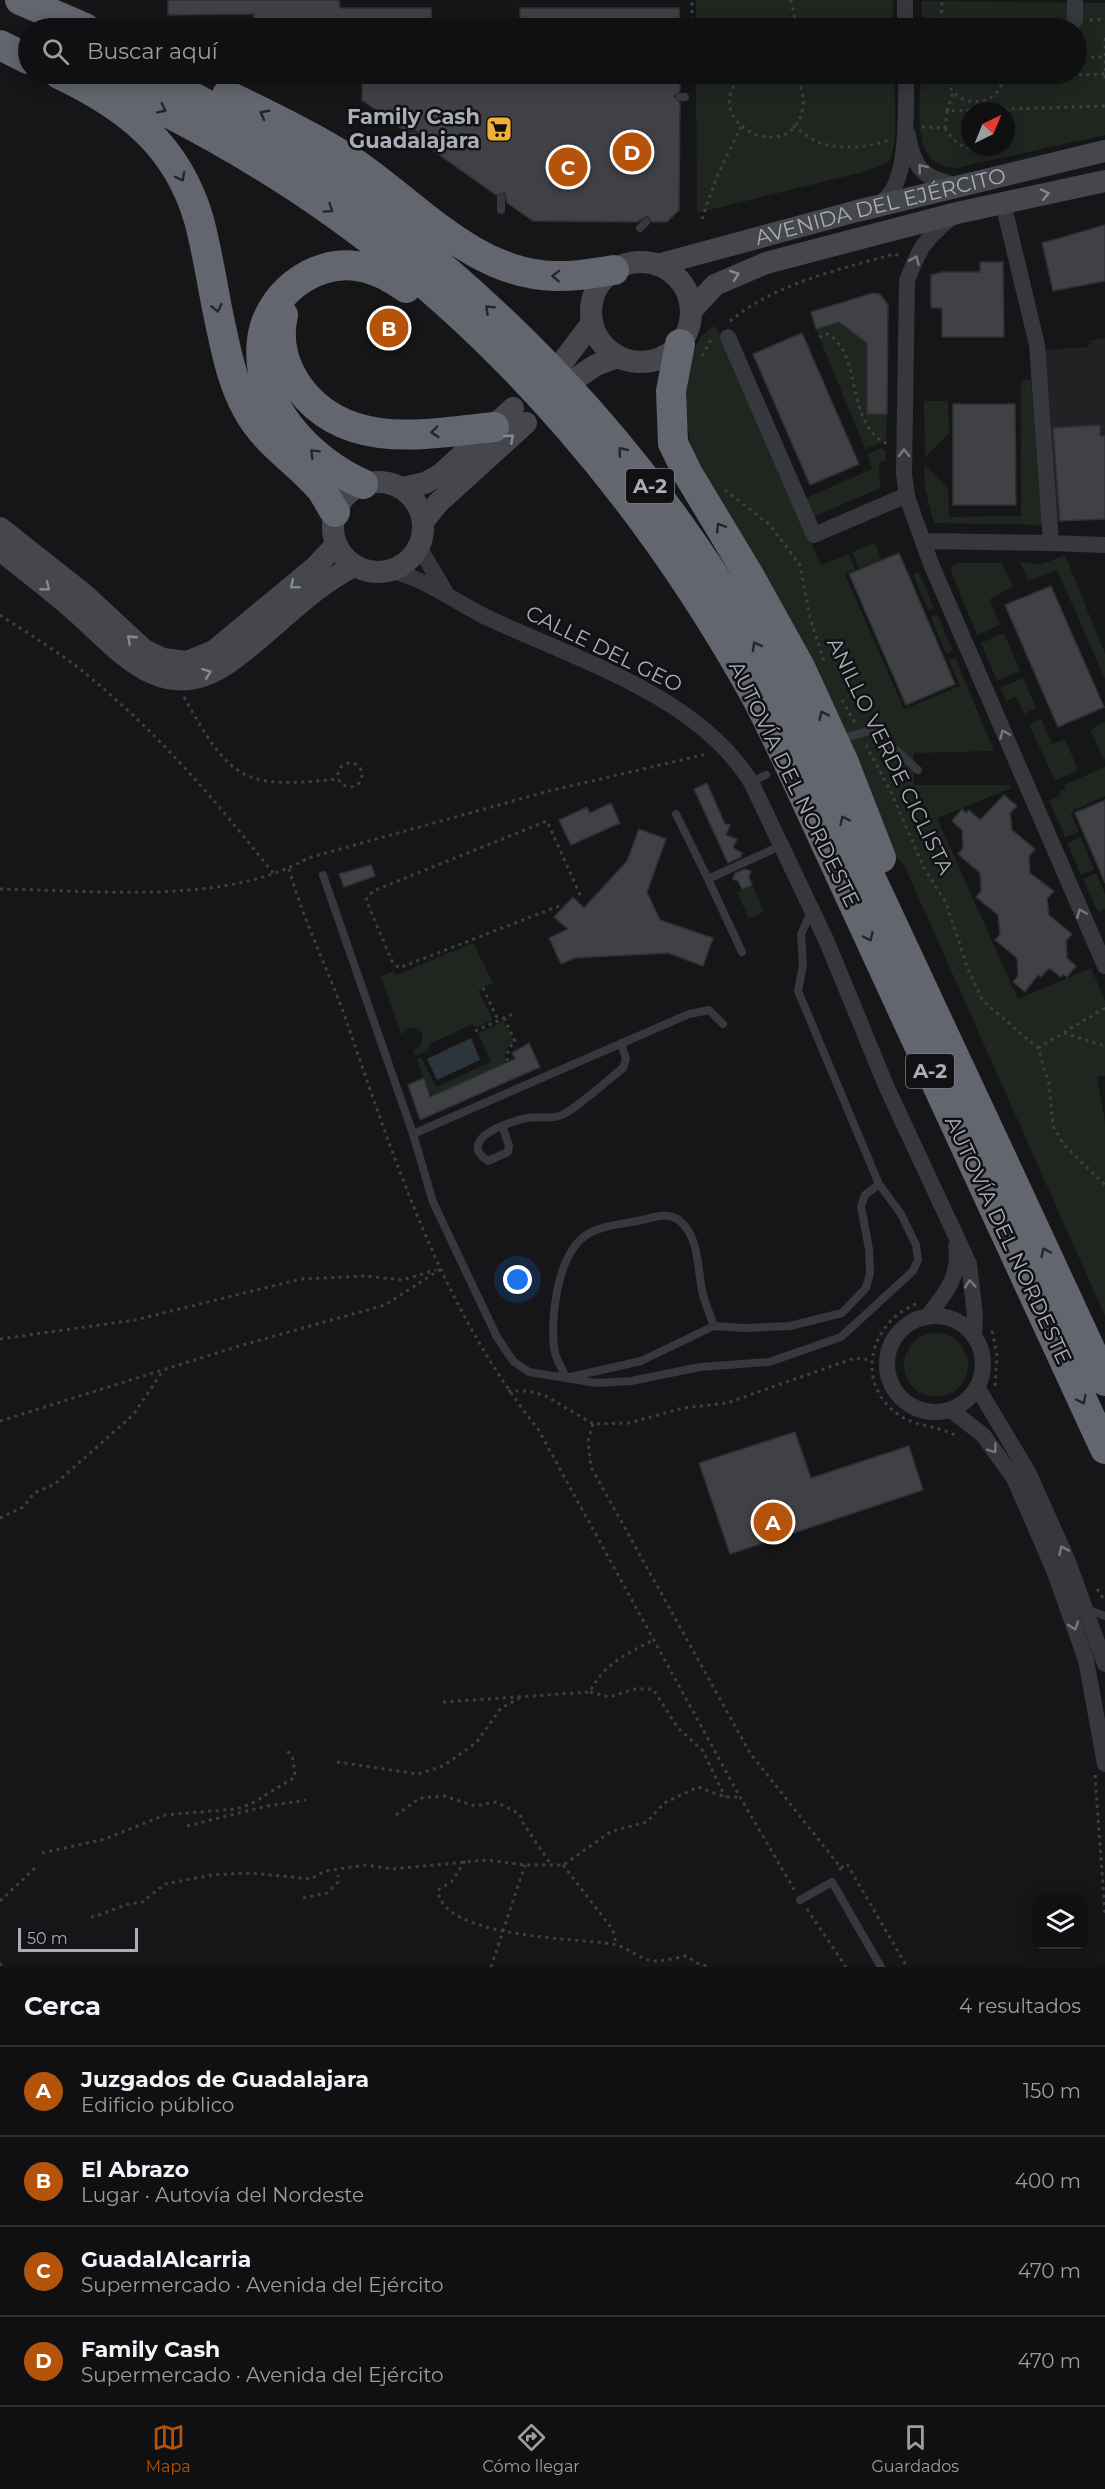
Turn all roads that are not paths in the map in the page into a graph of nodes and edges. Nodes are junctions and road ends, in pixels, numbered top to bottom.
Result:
1 (20, 0) edge
2 (905, 0) edge
3 (1075, 0) edge
4 (0, 3) edge
5 (32, 18) edge
6 (61, 18) edge
7 (906, 18) edge
8 (1075, 18) edge
9 (0, 31) edge
10 (18, 39) edge
11 (0, 45) edge
12 (18, 54) edge
13 (77, 84) edge
14 (112, 84) edge
15 (169, 84) edge
16 (202, 84) edge
17 (906, 84) edge
18 (906, 126) junction
19 (412, 136) dead end
20 (401, 138) dead end
21 (1105, 151) edge
22 (1105, 181) edge
23 (962, 188) junction
24 (501, 198) dead end
25 (1003, 203) junction
26 (877, 207) junction
27 (501, 210) dead end
28 (957, 213) junction
29 (657, 265) junction
30 (614, 270) junction
31 (304, 279) junction
32 (691, 312) junction
33 (592, 323) junction
34 (723, 332) road end
35 (690, 351) junction
36 (618, 357) junction
37 (511, 419) junction
38 (363, 484) junction
39 (402, 488) junction
40 (907, 495) junction
41 (335, 512) junction
42 (423, 522) junction
43 (0, 528) edge
44 (922, 541) junction
45 (1044, 544) junction
46 (1098, 544) edge
47 (336, 545) junction
48 (419, 547) junction
49 (0, 550) edge
50 (354, 566) junction
51 (390, 571) junction
52 (451, 599) junction
53 (754, 694) junction
54 (850, 736) dead end
55 (918, 770) dead end
56 (766, 775) dead end
57 (751, 783) junction
58 (676, 814) dead end
59 (780, 846) junction
60 (323, 875) dead end
61 (708, 879) junction
62 (811, 912) junction
63 (742, 952) dead end
64 (1105, 966) edge
65 (723, 1024) dead end
66 (621, 1043) junction
67 (958, 1063) junction
68 (503, 1128) dead end
69 (413, 1134) junction
70 (879, 1184) junction
71 (955, 1234) junction
72 (926, 1309) junction
73 (714, 1326) junction
74 (974, 1336) junction
75 (566, 1378) junction
76 (1105, 1381) edge
77 (977, 1387) junction
78 (951, 1410) junction
79 (1105, 1449) edge
80 (1087, 1609) junction
81 (1105, 1617) edge
82 (1105, 1664) edge
83 (1100, 1768) edge
84 (800, 1900) road end
85 (881, 1967) edge

1 - 6 highway
2 - 7 street
3 - 8 street
4 - 5 highway
9 - 10 highway
11 - 12 highway
13 -> 41 highway
14 -> 53 highway, AUTOVÍA DEL NORDESTE / A-2
67 -> 15 highway, AUTOVÍA DEL NORDESTE / A-2
30 -> 16 highway
17 - 18 street
23 -> 18 street
18 - 26 street
19 - 20 lane
21 - 23 main road, AVENIDA DEL EJÉRCITO
25 -> 22 main road, AVENIDA DEL EJÉRCITO
23 - 26 main road, AVENIDA DEL EJÉRCITO
24 - 27 lane
25 - 28 main road, AVENIDA DEL EJÉRCITO
25 - 45 street
26 - 29 main road, AVENIDA DEL EJÉRCITO
32 -> 28 main road, AVENIDA DEL EJÉRCITO
40 -> 28 street
29 - 30 main road
29 - 32 main road
30 - 33 main road
37 -> 31 highway
38 -> 31 highway
31 - 53 highway
32 - 35 main road
33 - 36 main road
33 - 36 main road
34 - 40 street
35 - 36 main road
67 -> 35 highway
37 - 39 main road
42 -> 37 main road
38 - 39 main road
38 - 41 main road
39 - 42 main road
40 - 44 street
41 - 47 main road
42 - 48 main road
47 -> 43 main road
44 - 45 street
64 -> 44 street
45 - 46 street
47 - 50 main road
48 - 51 main road
48 - 52 street
49 -> 50 main road
50 - 51 main road
51 - 52 street, CALLE DEL GEO
52 - 57 street, CALLE DEL GEO
53 -> 79 highway, AUTOVÍA DEL NORDESTE / A-2
54 - 55 lane
56 - 57 lane
57 - 59 street, CALLE DEL GEO
58 - 61 lane
59 - 61 lane
59 - 62 street, CALLE DEL GEO
60 - 69 lane
61 - 63 lane
62 - 70 lane
62 - 71 street, CALLE DEL GEO
65 - 66 lane
66 - 68 lane
66 - 69 lane
76 -> 67 highway, AUTOVÍA DEL NORDESTE / A-2
69 - 75 lane
70 - 73 lane
70 - 75 lane
71 - 72 street, CALLE DEL GEO
74 -> 71 street, CALLE DEL GEO
72 - 74 street
72 - 78 street
73 - 75 lane
73 - 75 lane
74 - 77 street
77 - 78 street
80 -> 77 street
78 -> 83 street
80 - 81 lane
80 - 82 street
84 - 85 lane

